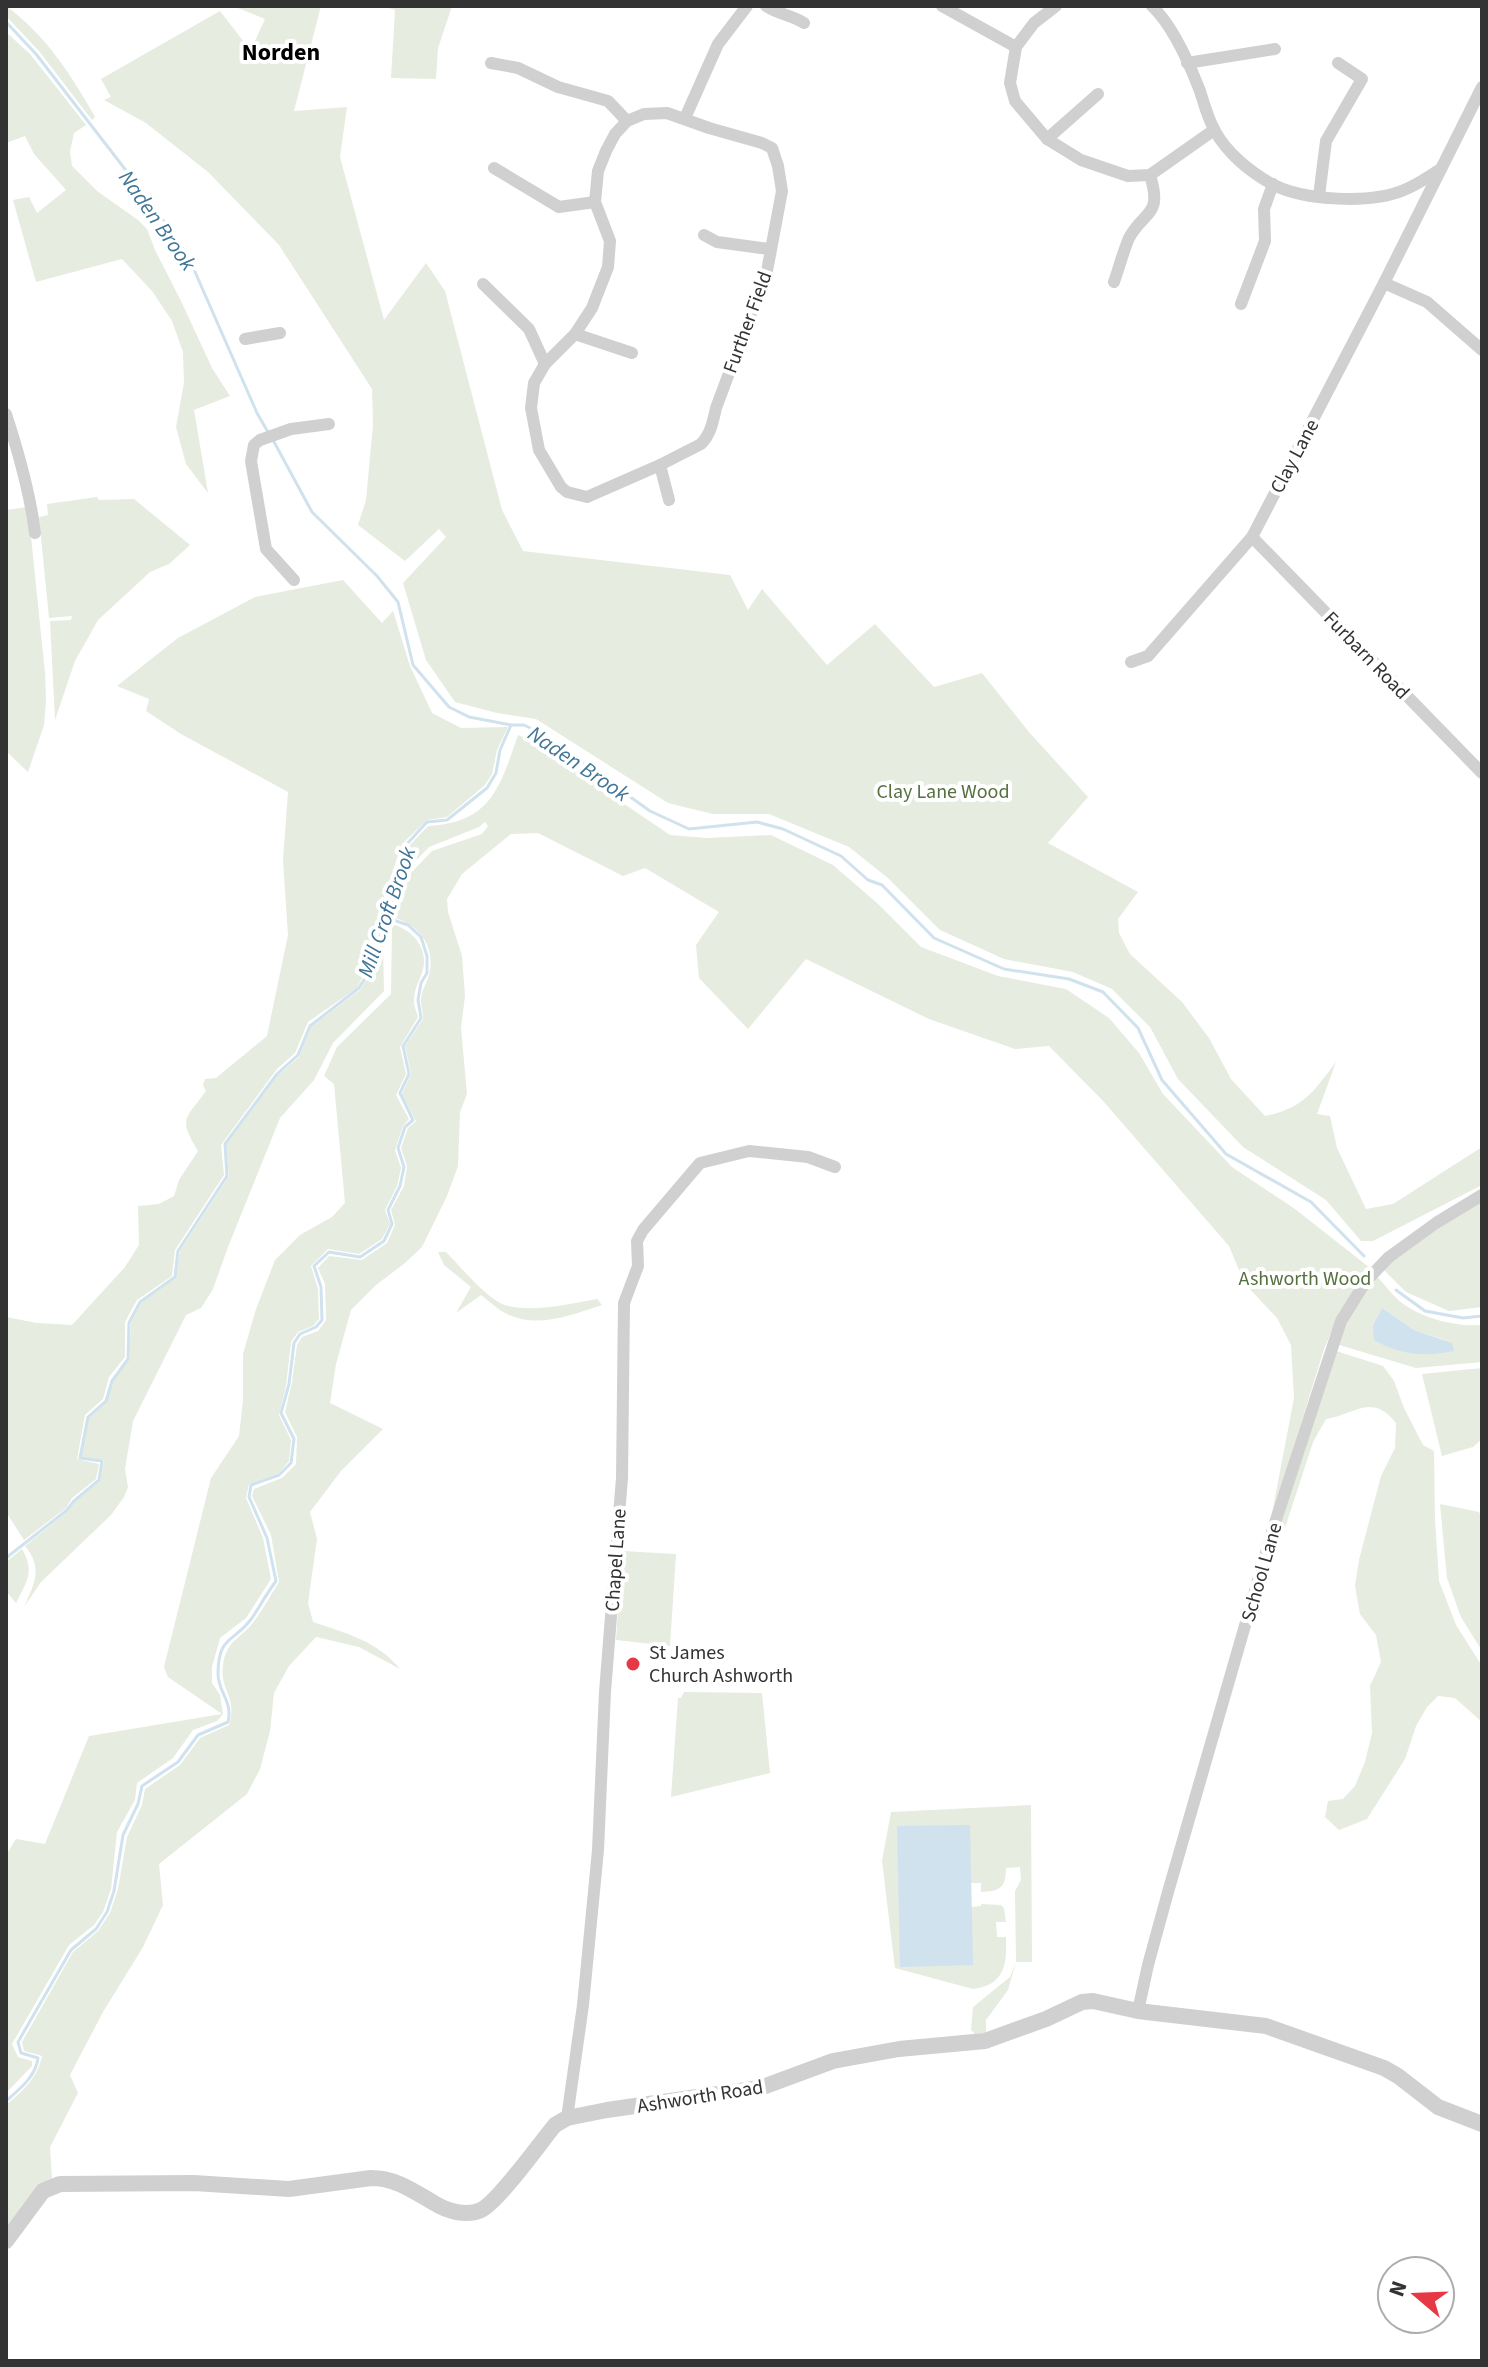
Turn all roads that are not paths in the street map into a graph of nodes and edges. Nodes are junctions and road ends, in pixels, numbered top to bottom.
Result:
1 (747, 6) edge
2 (766, 6) edge
3 (942, 6) edge
4 (1056, 6) edge
5 (1152, 6) edge
6 (804, 23) dead end
7 (1016, 47) junction
8 (1275, 49) dead end
9 (491, 63) dead end
10 (1187, 63) junction
11 (1338, 63) dead end
12 (1482, 87) edge
13 (1098, 94) dead end
14 (685, 118) junction
15 (627, 121) junction
16 (1214, 130) junction
17 (1047, 139) junction
18 (494, 168) dead end
19 (1441, 168) junction
20 (1150, 175) junction
21 (1273, 184) junction
22 (1405, 190) junction
23 (1319, 196) junction
24 (595, 202) junction
25 (1416, 218) junction
26 (704, 235) dead end
27 (769, 249) junction
28 (1114, 282) dead end
29 (1384, 283) junction
30 (483, 284) dead end
31 (1241, 304) dead end
32 (280, 333) dead end
33 (575, 334) junction
34 (245, 339) dead end
35 (1482, 350) edge
36 (632, 353) dead end
37 (545, 364) junction
38 (7, 420) edge
39 (329, 424) dead end
40 (660, 465) junction
41 (669, 500) dead end
42 (35, 533) dead end
43 (1252, 537) junction
44 (294, 580) dead end
45 (1131, 662) dead end
46 (1482, 773) edge
47 (835, 1167) dead end
48 (1482, 1195) edge
49 (1138, 2011) junction
50 (567, 2118) junction
51 (1482, 2124) edge
52 (6, 2241) edge

1 - 14 street
2 - 6 street
3 - 7 street
4 - 7 street
5 - 10 street
7 - 17 street
8 - 10 street
9 - 15 street
10 - 16 street
11 - 23 street
12 - 19 street, Clay Lane
13 - 17 street
14 - 15 street
14 - 27 street, Further Field
15 - 24 street
16 - 20 street
16 - 21 street
17 - 20 street
18 - 24 street
19 - 22 street
19 - 25 street, Clay Lane
20 - 28 street
21 - 23 street
21 - 31 street
22 - 23 street
22 - 25 street
24 - 33 street
25 - 29 street, Clay Lane
26 - 27 street
27 - 40 street, Further Field
29 - 35 street
29 - 43 street, Clay Lane
30 - 37 street
32 - 34 street
33 - 36 street
33 - 37 street
37 - 40 street, Further Field
38 - 42 street
39 - 44 street
40 - 41 street
43 - 45 street, Clay Lane
43 - 46 street, Furbarn Road
47 - 50 street, Chapel Lane
48 - 49 street, School Lane
49 - 50 street, Ashworth Road
49 - 51 street, Ashworth Road
50 - 52 street

